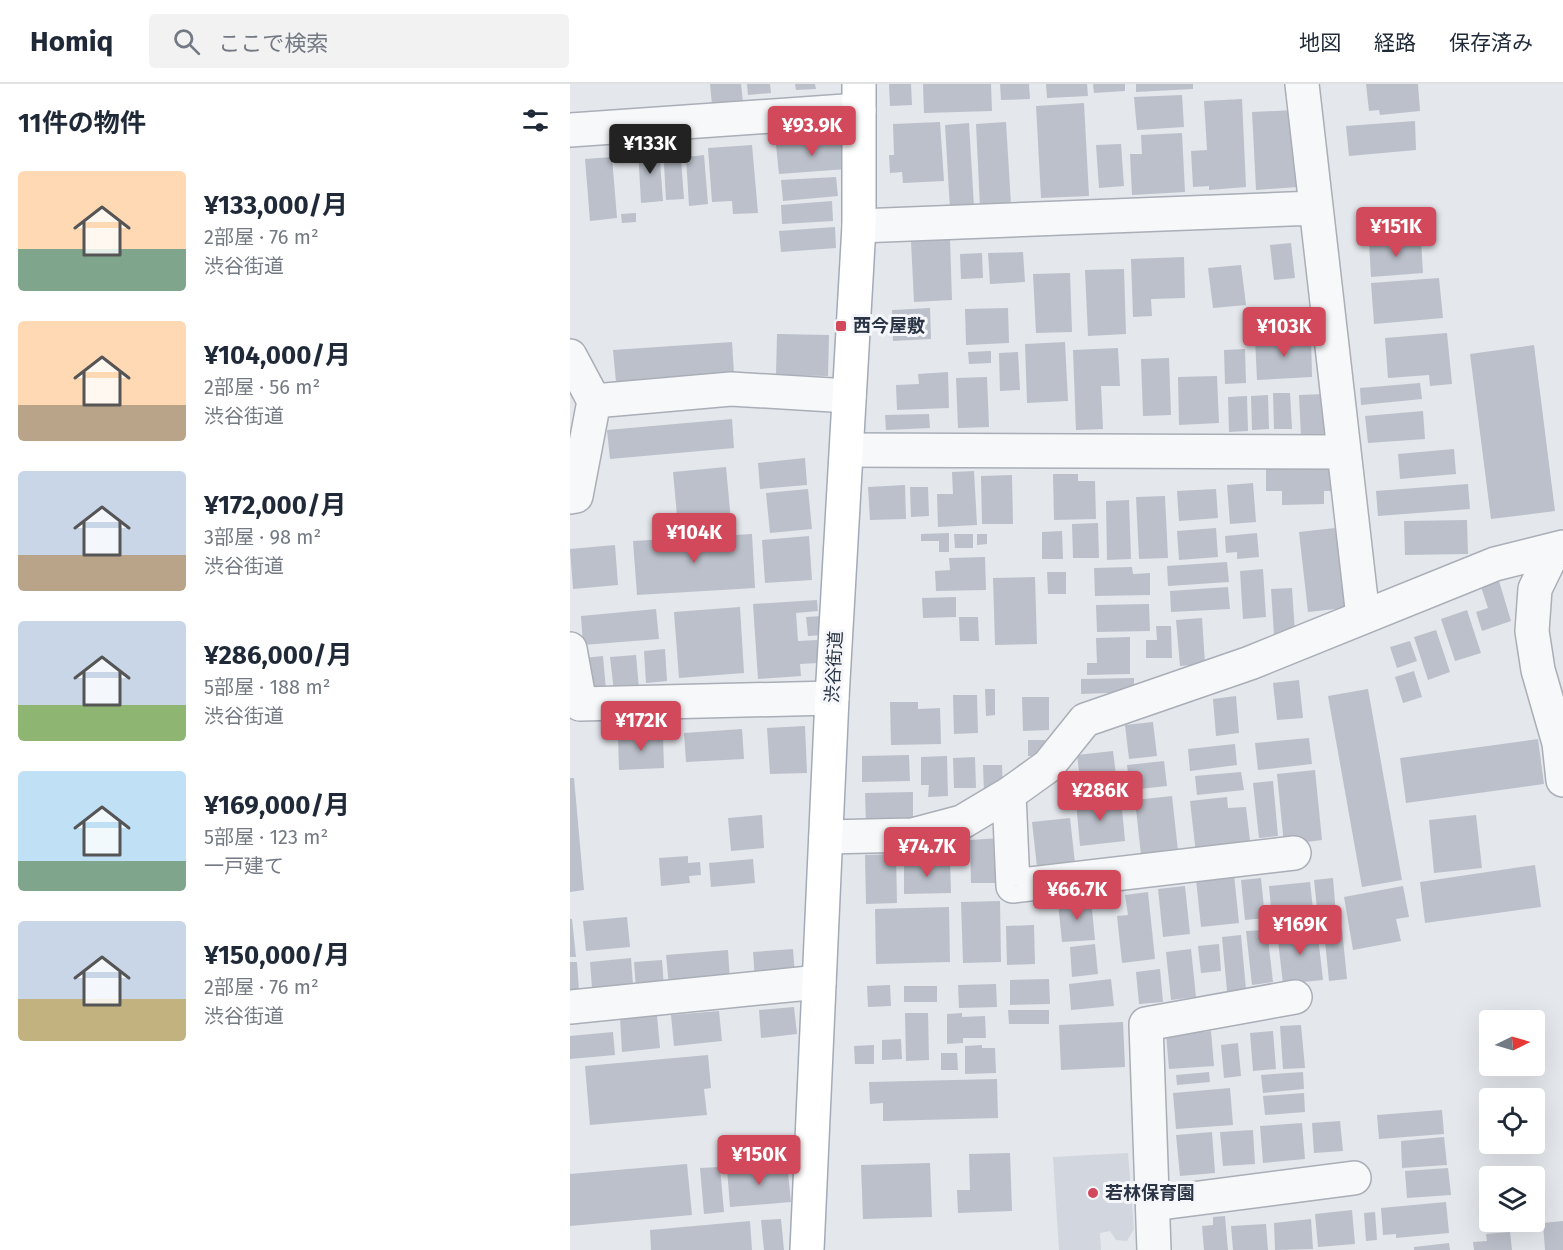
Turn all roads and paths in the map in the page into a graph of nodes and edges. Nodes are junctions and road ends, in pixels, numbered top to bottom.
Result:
1 (1302, 84) edge
2 (859, 97) edge
3 (570, 130) edge
4 (1315, 208) junction
5 (859, 226) junction
6 (570, 356) edge
7 (849, 396) junction
8 (594, 400) junction
9 (847, 450) junction
10 (1344, 452) junction
11 (572, 505) edge
12 (1558, 550) edge
13 (1363, 617) junction
14 (570, 649) edge
15 (832, 698) junction
16 (575, 704) edge
17 (1563, 780) edge
18 (1009, 794) junction
19 (826, 837) junction
20 (1294, 853) dead end
21 (819, 982) junction
22 (1295, 997) dead end
23 (570, 1007) edge
24 (1354, 1178) dead end
25 (1153, 1204) junction
26 (807, 1250) edge
27 (1154, 1250) edge

1 - 4 street
2 - 3 street
2 - 5 main road, 渋谷街道
4 - 5 street
4 - 10 street
5 - 7 main road, 渋谷街道
6 - 8 street
7 - 8 street
7 - 9 main road, 渋谷街道
8 - 11 street
9 - 10 street
9 - 15 main road, 渋谷街道
10 - 13 street
12 - 13 street
12 - 17 street
13 - 18 street
14 - 16 street
15 - 16 street
15 - 19 main road, 渋谷街道
18 - 19 street
18 - 20 street
19 - 21 main road, 渋谷街道
21 - 23 street
21 - 26 main road, 渋谷街道
22 - 25 street
24 - 25 street
25 - 27 street

